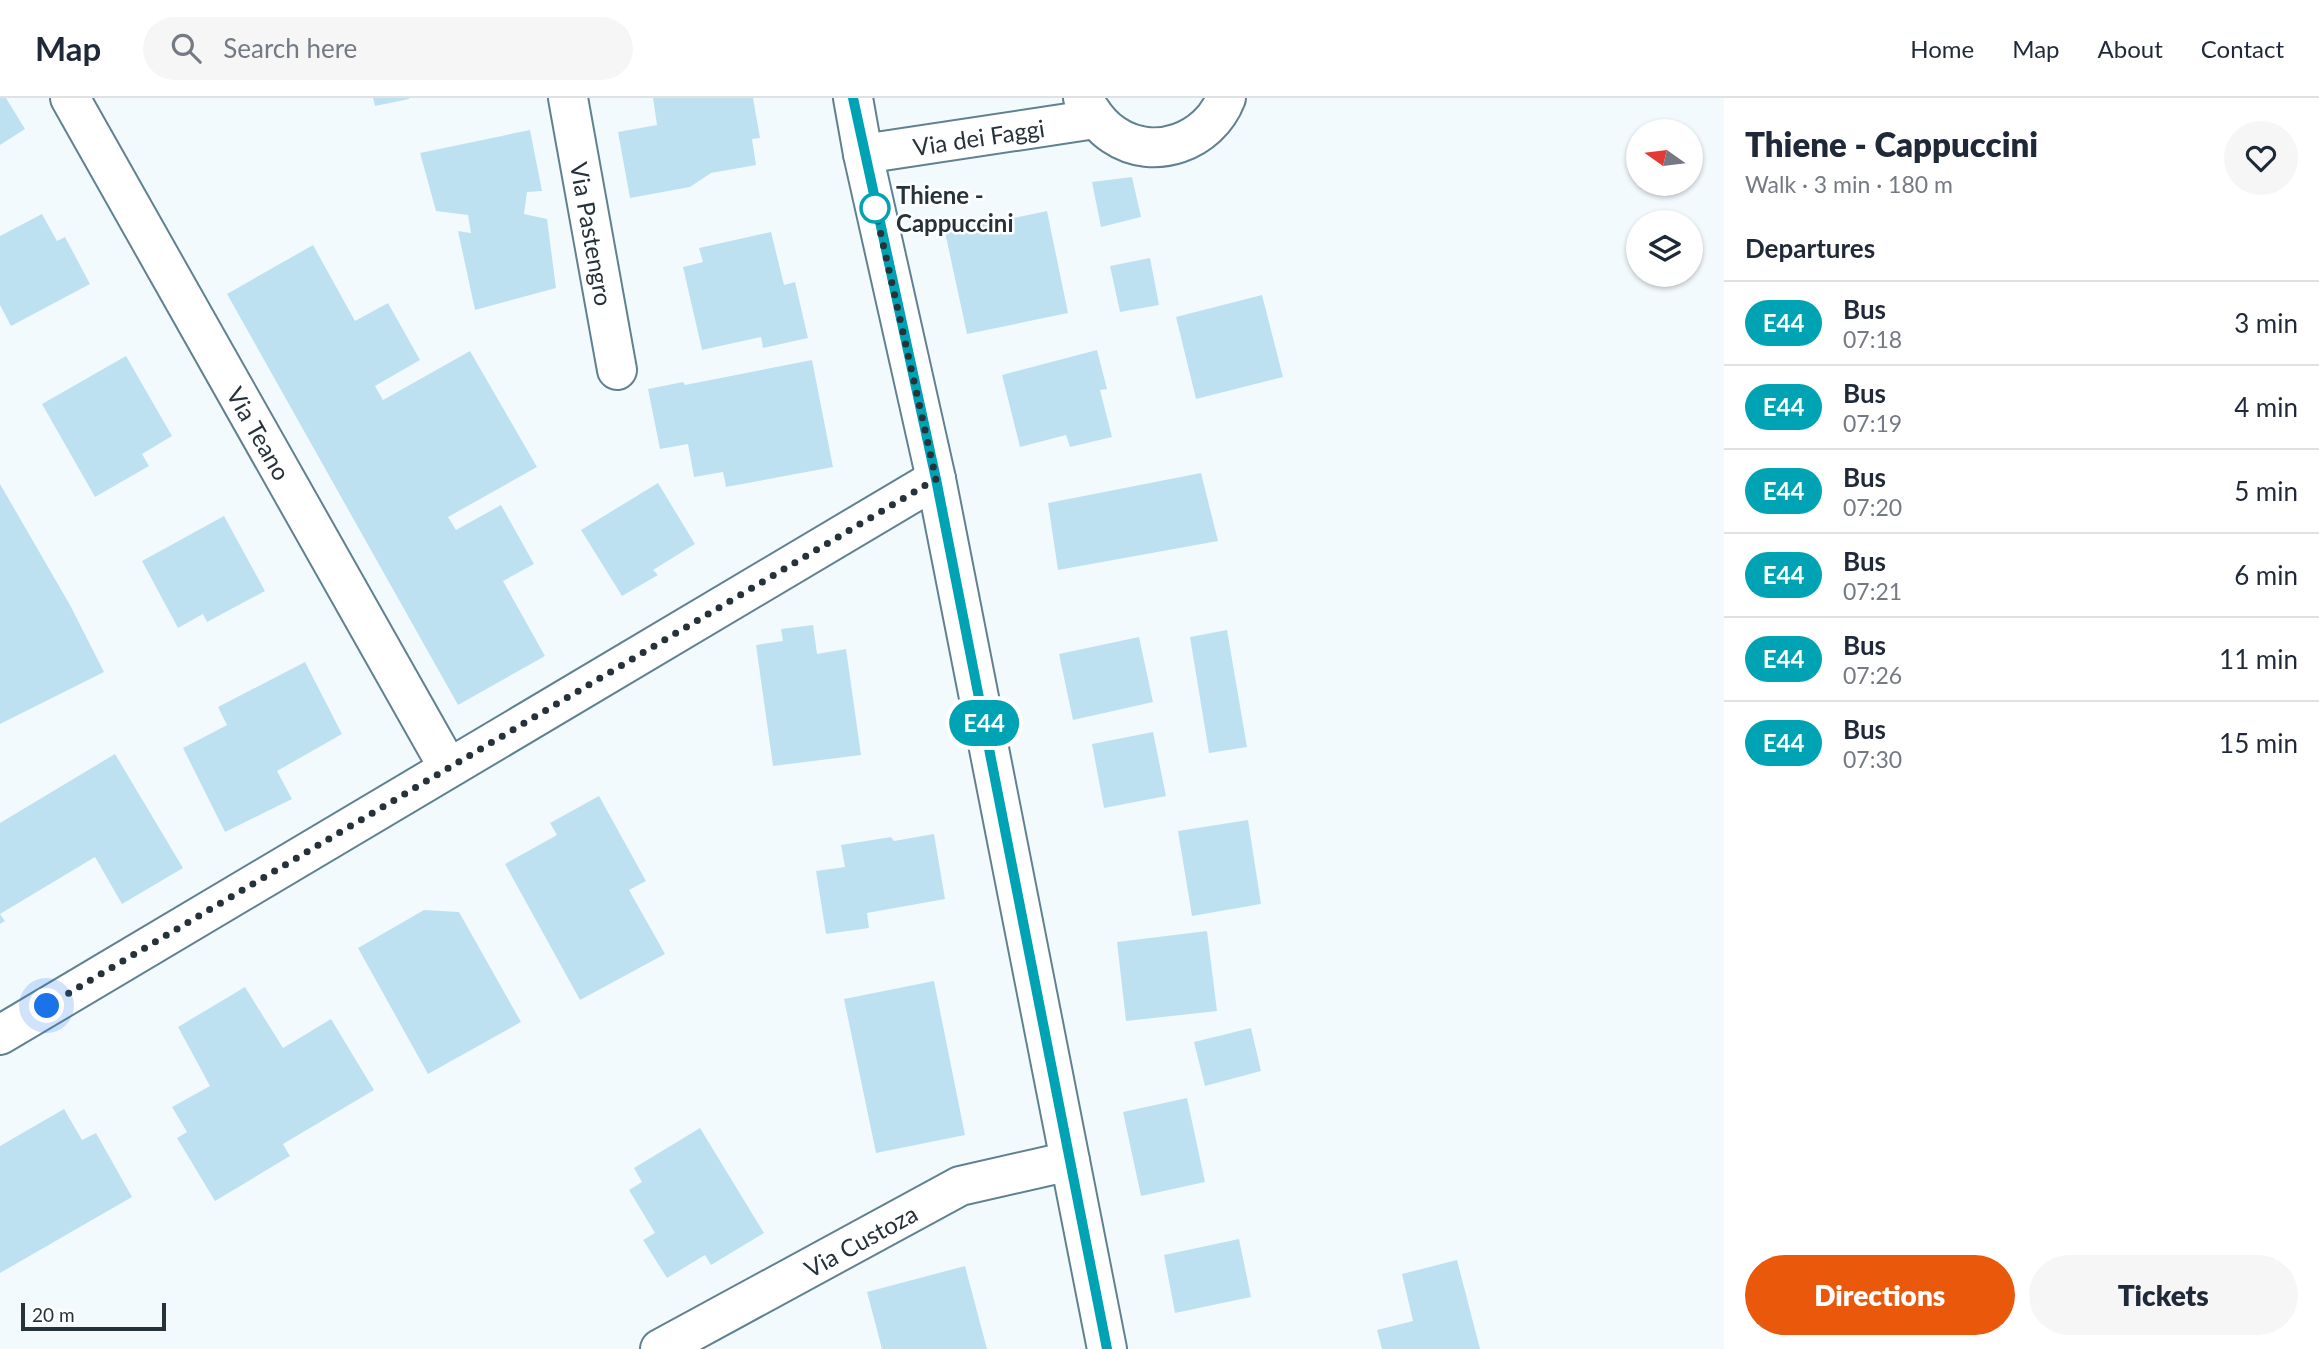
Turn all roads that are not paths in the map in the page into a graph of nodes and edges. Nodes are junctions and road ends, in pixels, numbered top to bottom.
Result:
1 (70, 98) edge
2 (568, 98) edge
3 (853, 98) edge
4 (1226, 98) edge
5 (1089, 109) edge
6 (863, 154) junction
7 (617, 370) dead end
8 (936, 479) junction
9 (448, 767) junction
10 (0, 1035) edge
11 (1070, 1161) junction
12 (660, 1349) edge
13 (1107, 1349) edge

1 - 9 street, Via Teano
2 - 7 street, Via Pastengro
3 - 6 street
4 - 5 street, Via dei Faggi
5 - 6 street, Via dei Faggi
6 - 8 street
8 - 9 street
8 - 11 street
9 - 10 street
11 - 12 street, Via Custoza
11 - 13 street

